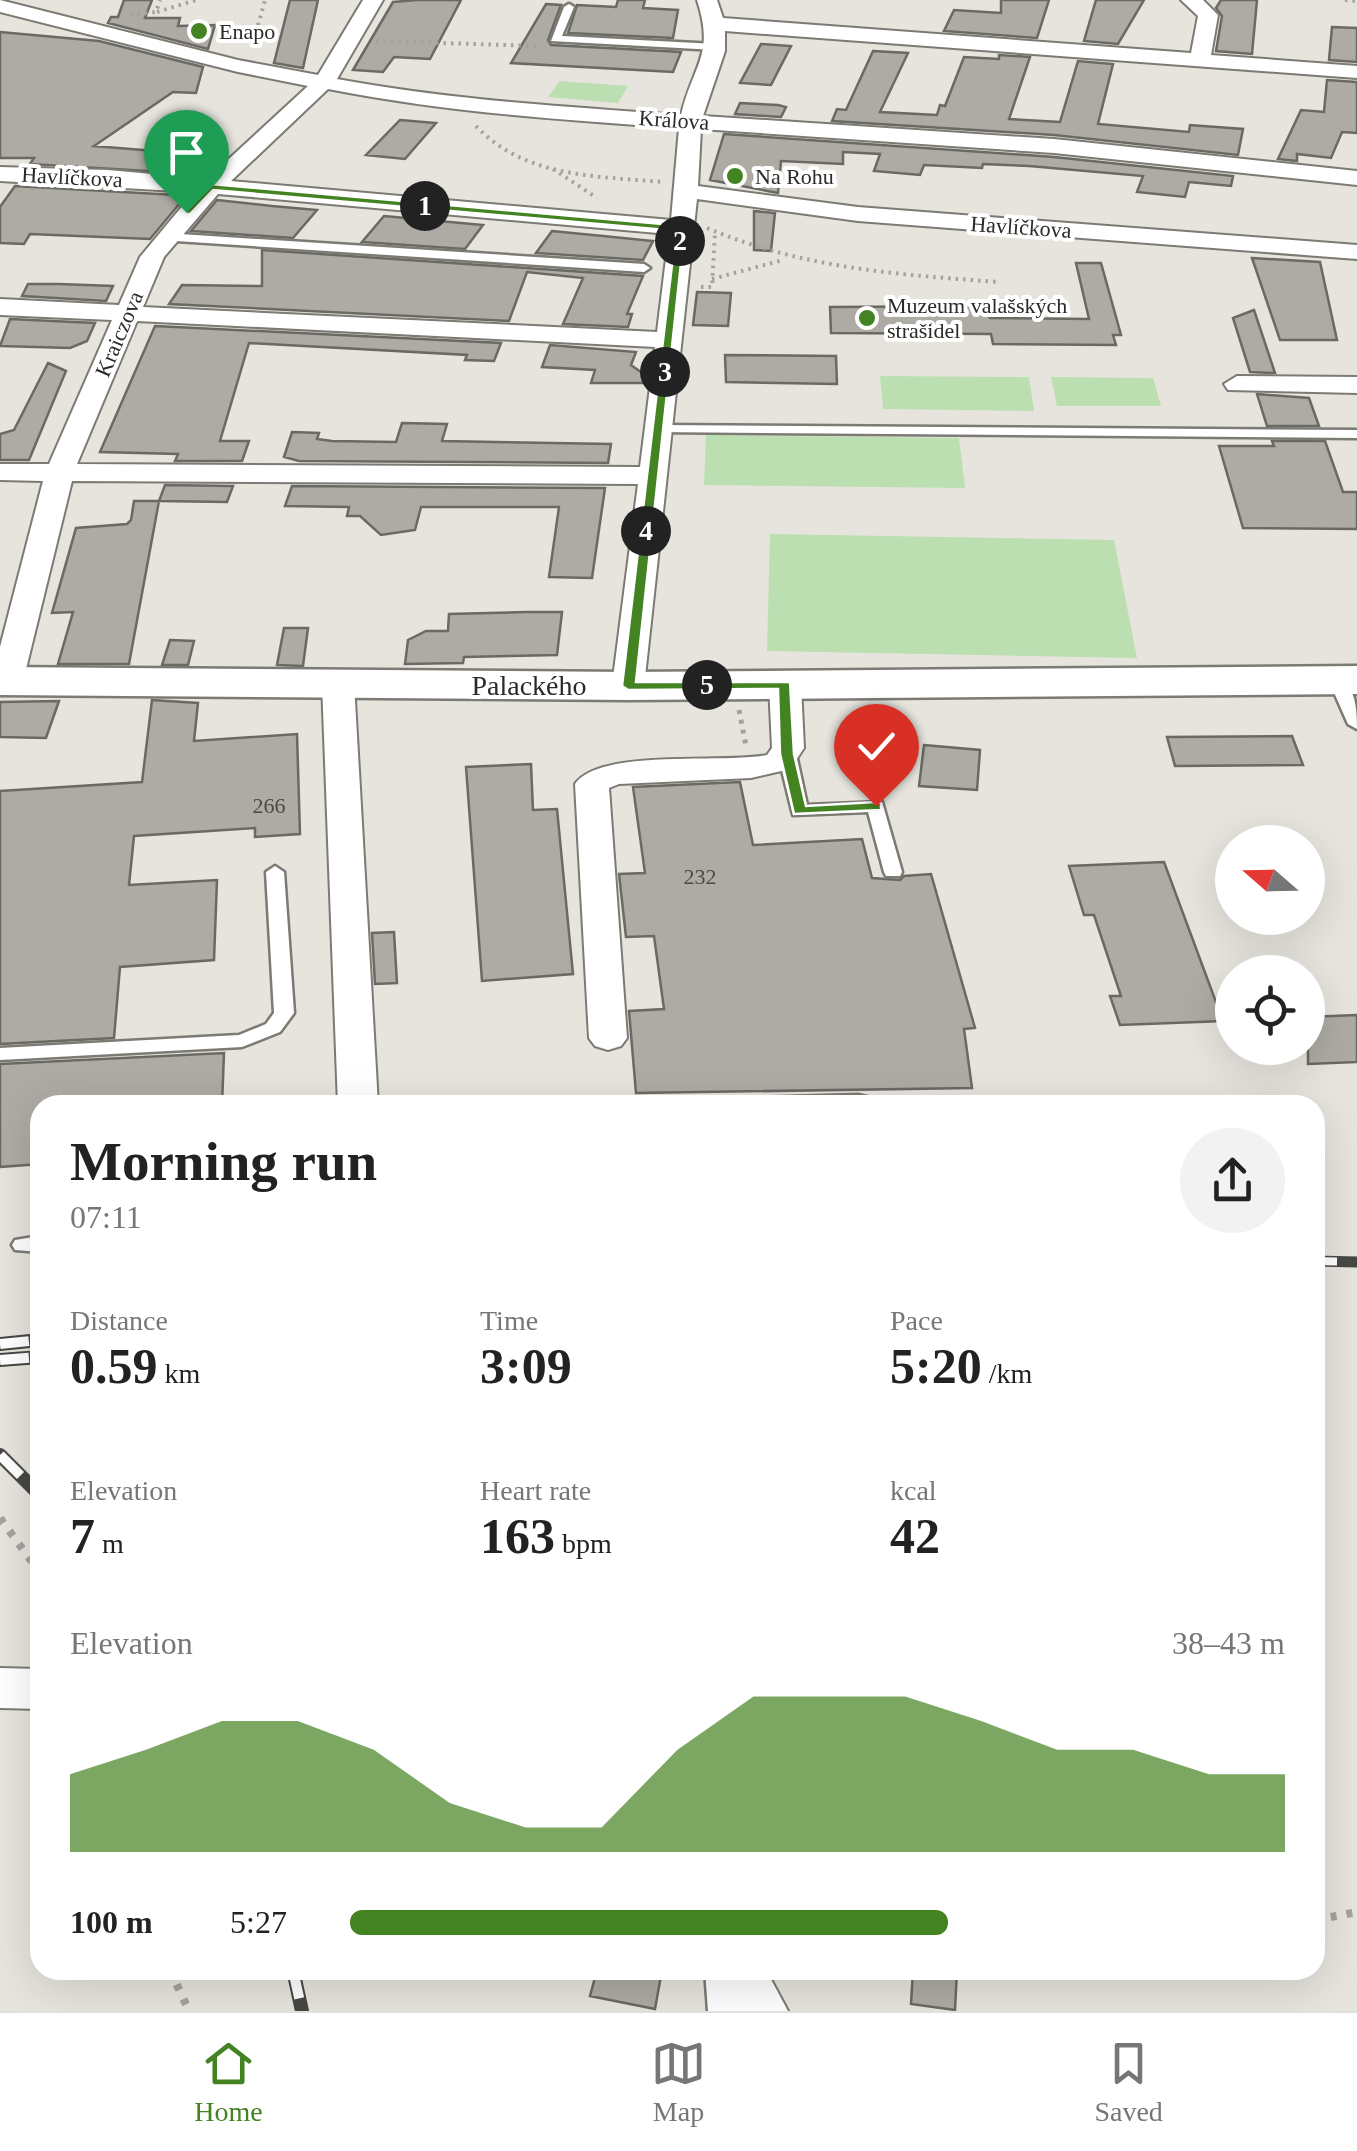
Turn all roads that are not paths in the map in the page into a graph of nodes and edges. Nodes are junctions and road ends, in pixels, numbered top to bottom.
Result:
1 (74, 0) edge
2 (373, 0) edge
3 (707, 0) edge
4 (1191, 0) edge
5 (0, 6) edge
6 (569, 8) dead end
7 (64, 22) junction
8 (717, 24) junction
9 (716, 47) junction
10 (1200, 60) junction
11 (1357, 72) edge
12 (324, 84) junction
13 (690, 121) junction
14 (0, 174) edge
15 (1357, 178) edge
16 (211, 187) junction
17 (686, 188) junction
18 (694, 228) junction
19 (165, 237) junction
20 (1357, 252) edge
21 (644, 268) dead end
22 (0, 308) edge
23 (129, 311) junction
24 (668, 340) junction
25 (1237, 384) dead end
26 (1357, 385) edge
27 (658, 428) junction
28 (1357, 434) edge
29 (60, 471) junction
30 (0, 472) edge
31 (653, 476) junction
32 (4, 681) edge
33 (1347, 681) edge
34 (338, 684) junction
35 (785, 684) junction
36 (628, 686) junction
37 (1357, 724) edge
38 (787, 754) junction
39 (276, 872) dead end
40 (893, 872) dead end
41 (608, 1038) dead end
42 (0, 1054) edge
43 (358, 1095) edge
44 (0, 1688) edge
45 (30, 1689) edge
46 (721, 1980) edge
47 (743, 1980) edge
48 (723, 2011) edge
49 (760, 2011) edge

1 - 7 street
2 - 12 street, Kraiczova
3 - 8 street
4 - 10 street
5 - 7 street, Králova
6 - 9 lane
7 - 12 street, Králova
8 - 9 street
8 - 10 street
9 - 13 street
10 - 11 street
12 - 13 street, Králova
12 - 16 street, Kraiczova
13 - 15 street, Králova
13 - 17 street
14 - 16 street, Havlíčkova
16 - 18 street, Havlíčkova
16 - 19 street, Kraiczova
17 - 18 street
17 - 20 street, Havlíčkova
18 - 24 street
19 - 21 lane
19 - 23 street, Kraiczova
22 - 23 street
23 - 24 street
23 - 29 street, Kraiczova
24 - 27 street
25 - 26 street
27 - 28 lane
27 - 31 street
29 - 30 street
29 - 31 street
29 - 32 street, Kraiczova
31 - 36 street
32 - 34 street, Palackého
33 - 35 street, Palackého
33 - 37 lane
34 - 36 street, Palackého
34 - 43 street
35 - 36 street, Palackého
35 - 38 street
38 - 40 lane
38 - 41 street
39 - 42 lane
44 - 45 street
46 - 48 lane
47 - 49 street

